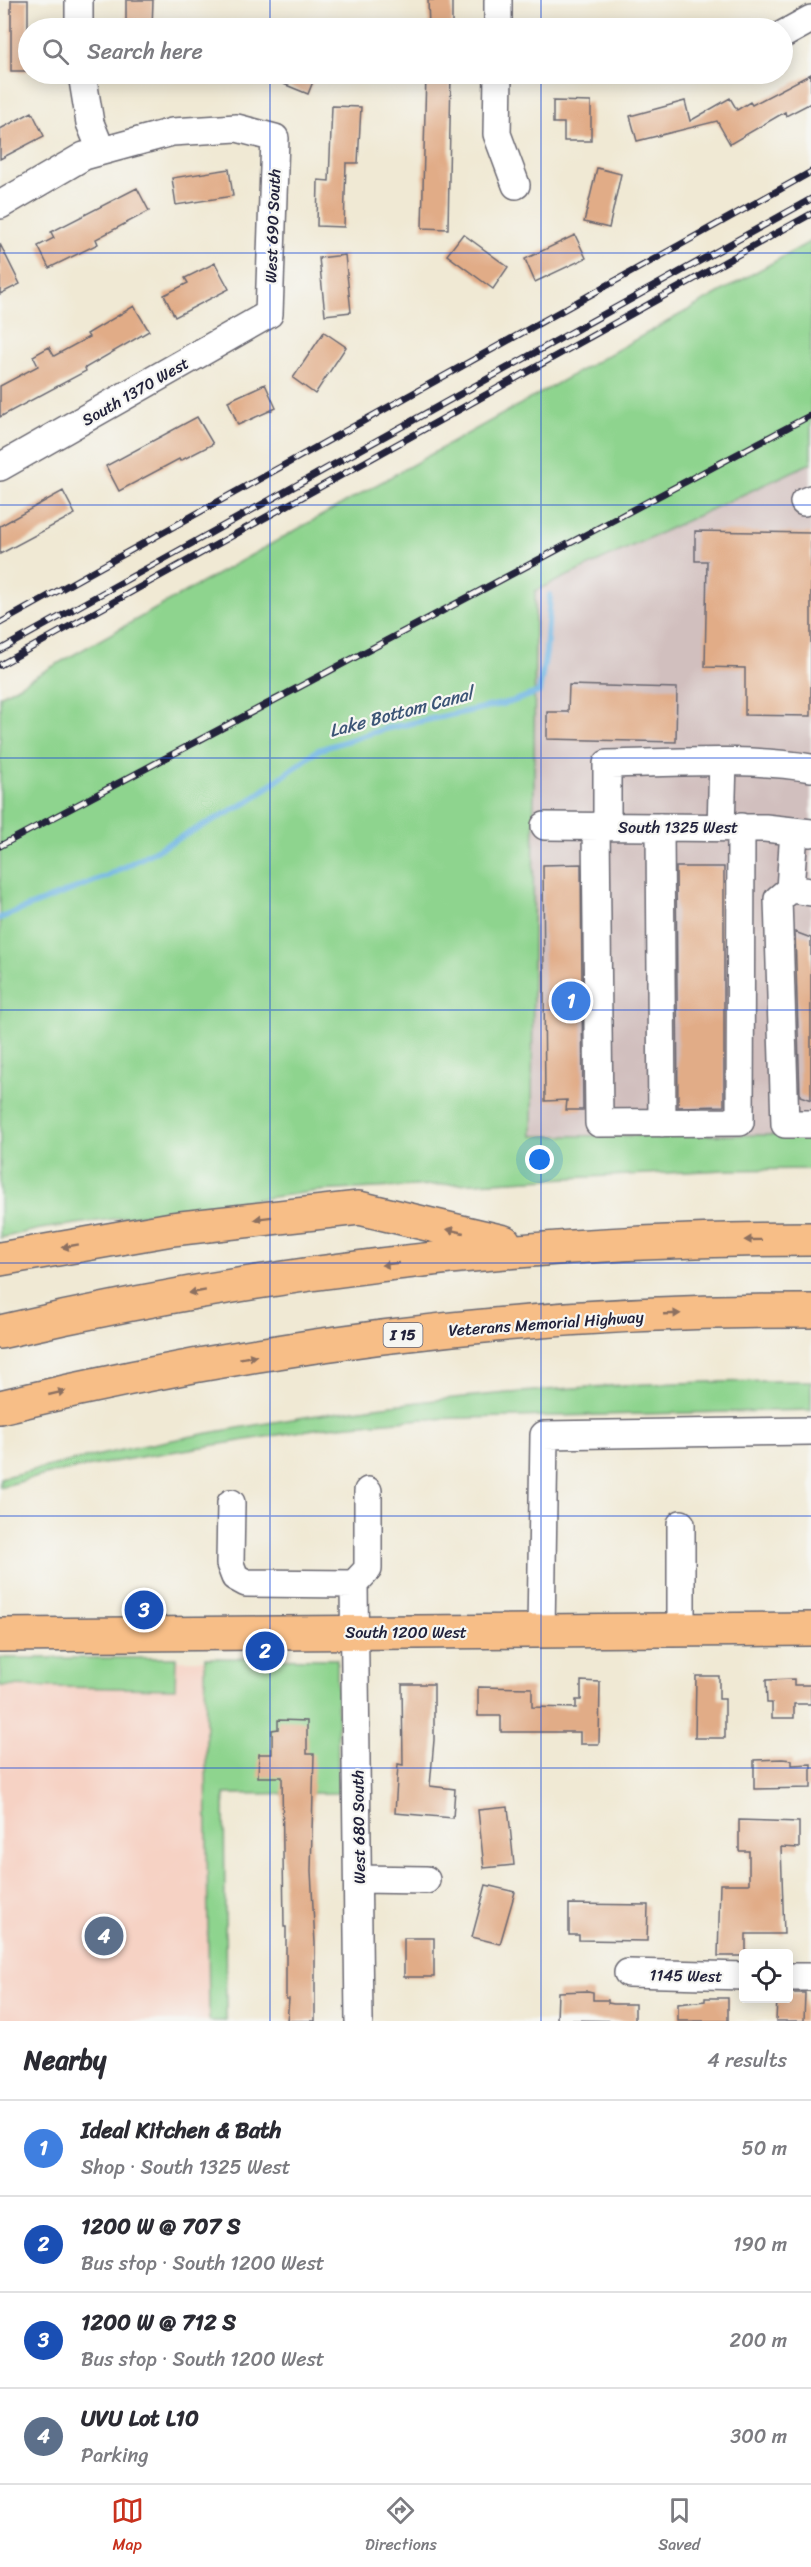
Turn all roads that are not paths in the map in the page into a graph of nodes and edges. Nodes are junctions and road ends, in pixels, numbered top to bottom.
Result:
1 (79, 0) edge
2 (498, 0) edge
3 (79, 18) edge
4 (498, 18) edge
5 (811, 19) edge
6 (793, 29) edge
7 (84, 84) edge
8 (498, 84) edge
9 (101, 150) junction
10 (516, 185) dead end
11 (0, 205) edge
12 (270, 314) joint
13 (0, 467) edge
14 (723, 762) junction
15 (811, 768) edge
16 (545, 826) dead end
17 (602, 826) junction
18 (660, 827) junction
19 (731, 827) junction
20 (803, 832) edge
21 (800, 890) edge
22 (662, 1123) junction
23 (811, 1124) edge
24 (811, 1239) edge
25 (532, 1249) junction
26 (0, 1259) edge
27 (811, 1311) edge
28 (0, 1332) edge
29 (0, 1407) edge
30 (811, 1431) edge
31 (368, 1491) dead end
32 (231, 1503) dead end
33 (681, 1524) dead end
34 (354, 1584) junction
35 (811, 1629) edge
36 (681, 1630) junction
37 (541, 1631) junction
38 (356, 1632) junction
39 (0, 1635) edge
40 (359, 1879) junction
41 (426, 1880) dead end
42 (628, 1973) dead end
43 (739, 1976) edge
44 (793, 1977) edge
45 (811, 1977) edge
46 (359, 2021) edge

1 - 3 street
2 - 4 street
5 - 6 street
7 - 9 street
8 - 10 street
9 - 11 street
9 - 12 street, West 690 South
12 - 13 street, South 1370 West
14 - 15 street
14 - 17 street
14 - 19 street
16 - 17 street, South 1325 West
17 - 18 street, South 1325 West
17 - 22 street
18 - 19 street, South 1325 West
18 - 22 street
19 - 20 street, South 1325 West
19 - 22 street
20 - 21 street
21 - 23 street
24 -> 25 main road
25 -> 26 main road
25 -> 28 main road
29 -> 27 main road, Veterans Memorial Highway / I 15
30 - 37 street
31 - 34 street
32 - 34 street
33 - 36 street
34 - 38 street, West 680 South
35 - 36 main road, South 1200 West
36 - 37 main road, South 1200 West
37 - 38 main road, South 1200 West
38 - 39 main road, South 1200 West
38 - 40 street, West 680 South
40 - 41 street
40 - 46 street, West 680 South
42 - 43 street, 1145 West
44 - 45 street

